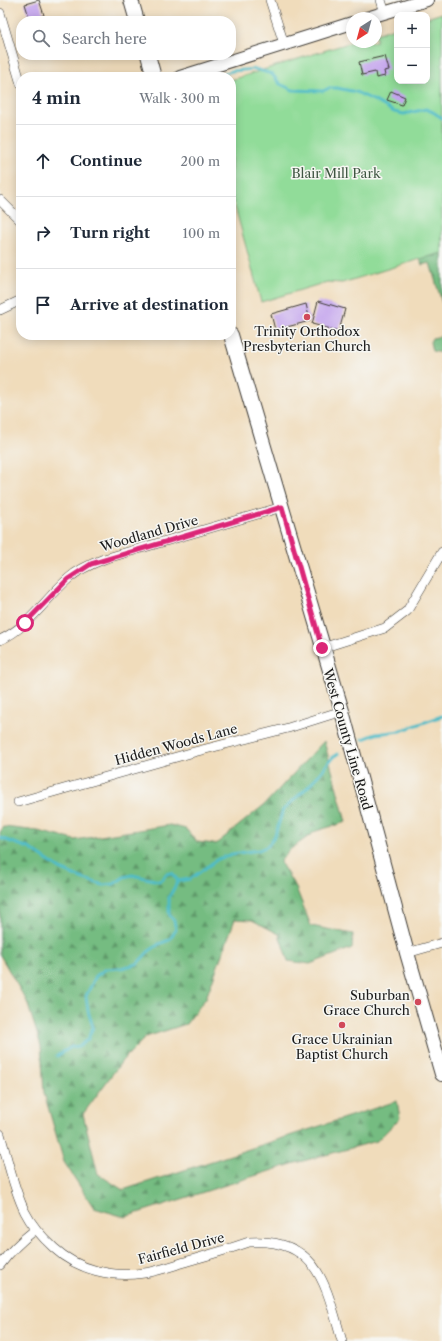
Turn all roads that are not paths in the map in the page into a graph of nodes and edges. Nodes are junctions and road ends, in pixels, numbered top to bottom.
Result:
1 (131, 0) edge
2 (270, 0) edge
3 (381, 0) edge
4 (427, 0) edge
5 (0, 13) edge
6 (385, 13) junction
7 (382, 14) edge
8 (136, 16) edge
9 (346, 25) edge
10 (284, 44) junction
11 (236, 59) edge
12 (149, 60) edge
13 (234, 60) edge
14 (17, 72) edge
15 (153, 72) edge
16 (196, 72) edge
17 (0, 200) edge
18 (16, 216) edge
19 (16, 302) edge
20 (0, 310) edge
21 (232, 340) edge
22 (282, 507) junction
23 (442, 552) edge
24 (0, 640) edge
25 (322, 648) junction
26 (342, 711) junction
27 (18, 802) dead end
28 (442, 943) edge
29 (407, 953) junction
30 (442, 1074) edge
31 (0, 1134) edge
32 (36, 1230) junction
33 (0, 1265) edge
34 (342, 1341) edge

1 - 8 main road
2 - 10 street
3 - 6 street
4 - 6 main road
5 - 14 street
6 - 7 main road
9 - 10 main road
10 - 11 main road
12 - 15 main road
13 - 16 main road
17 - 18 street
19 - 20 street
21 - 22 main road, West County Line Road
22 - 24 street, Woodland Drive
22 - 25 main road, West County Line Road
23 - 25 street
25 - 26 main road, West County Line Road
26 - 27 street, Hidden Woods Lane
26 - 29 main road, West County Line Road
28 - 29 street
29 - 30 main road, West County Line Road
31 - 32 street, Fairfield Drive
32 - 33 street
32 - 34 street, Fairfield Drive

